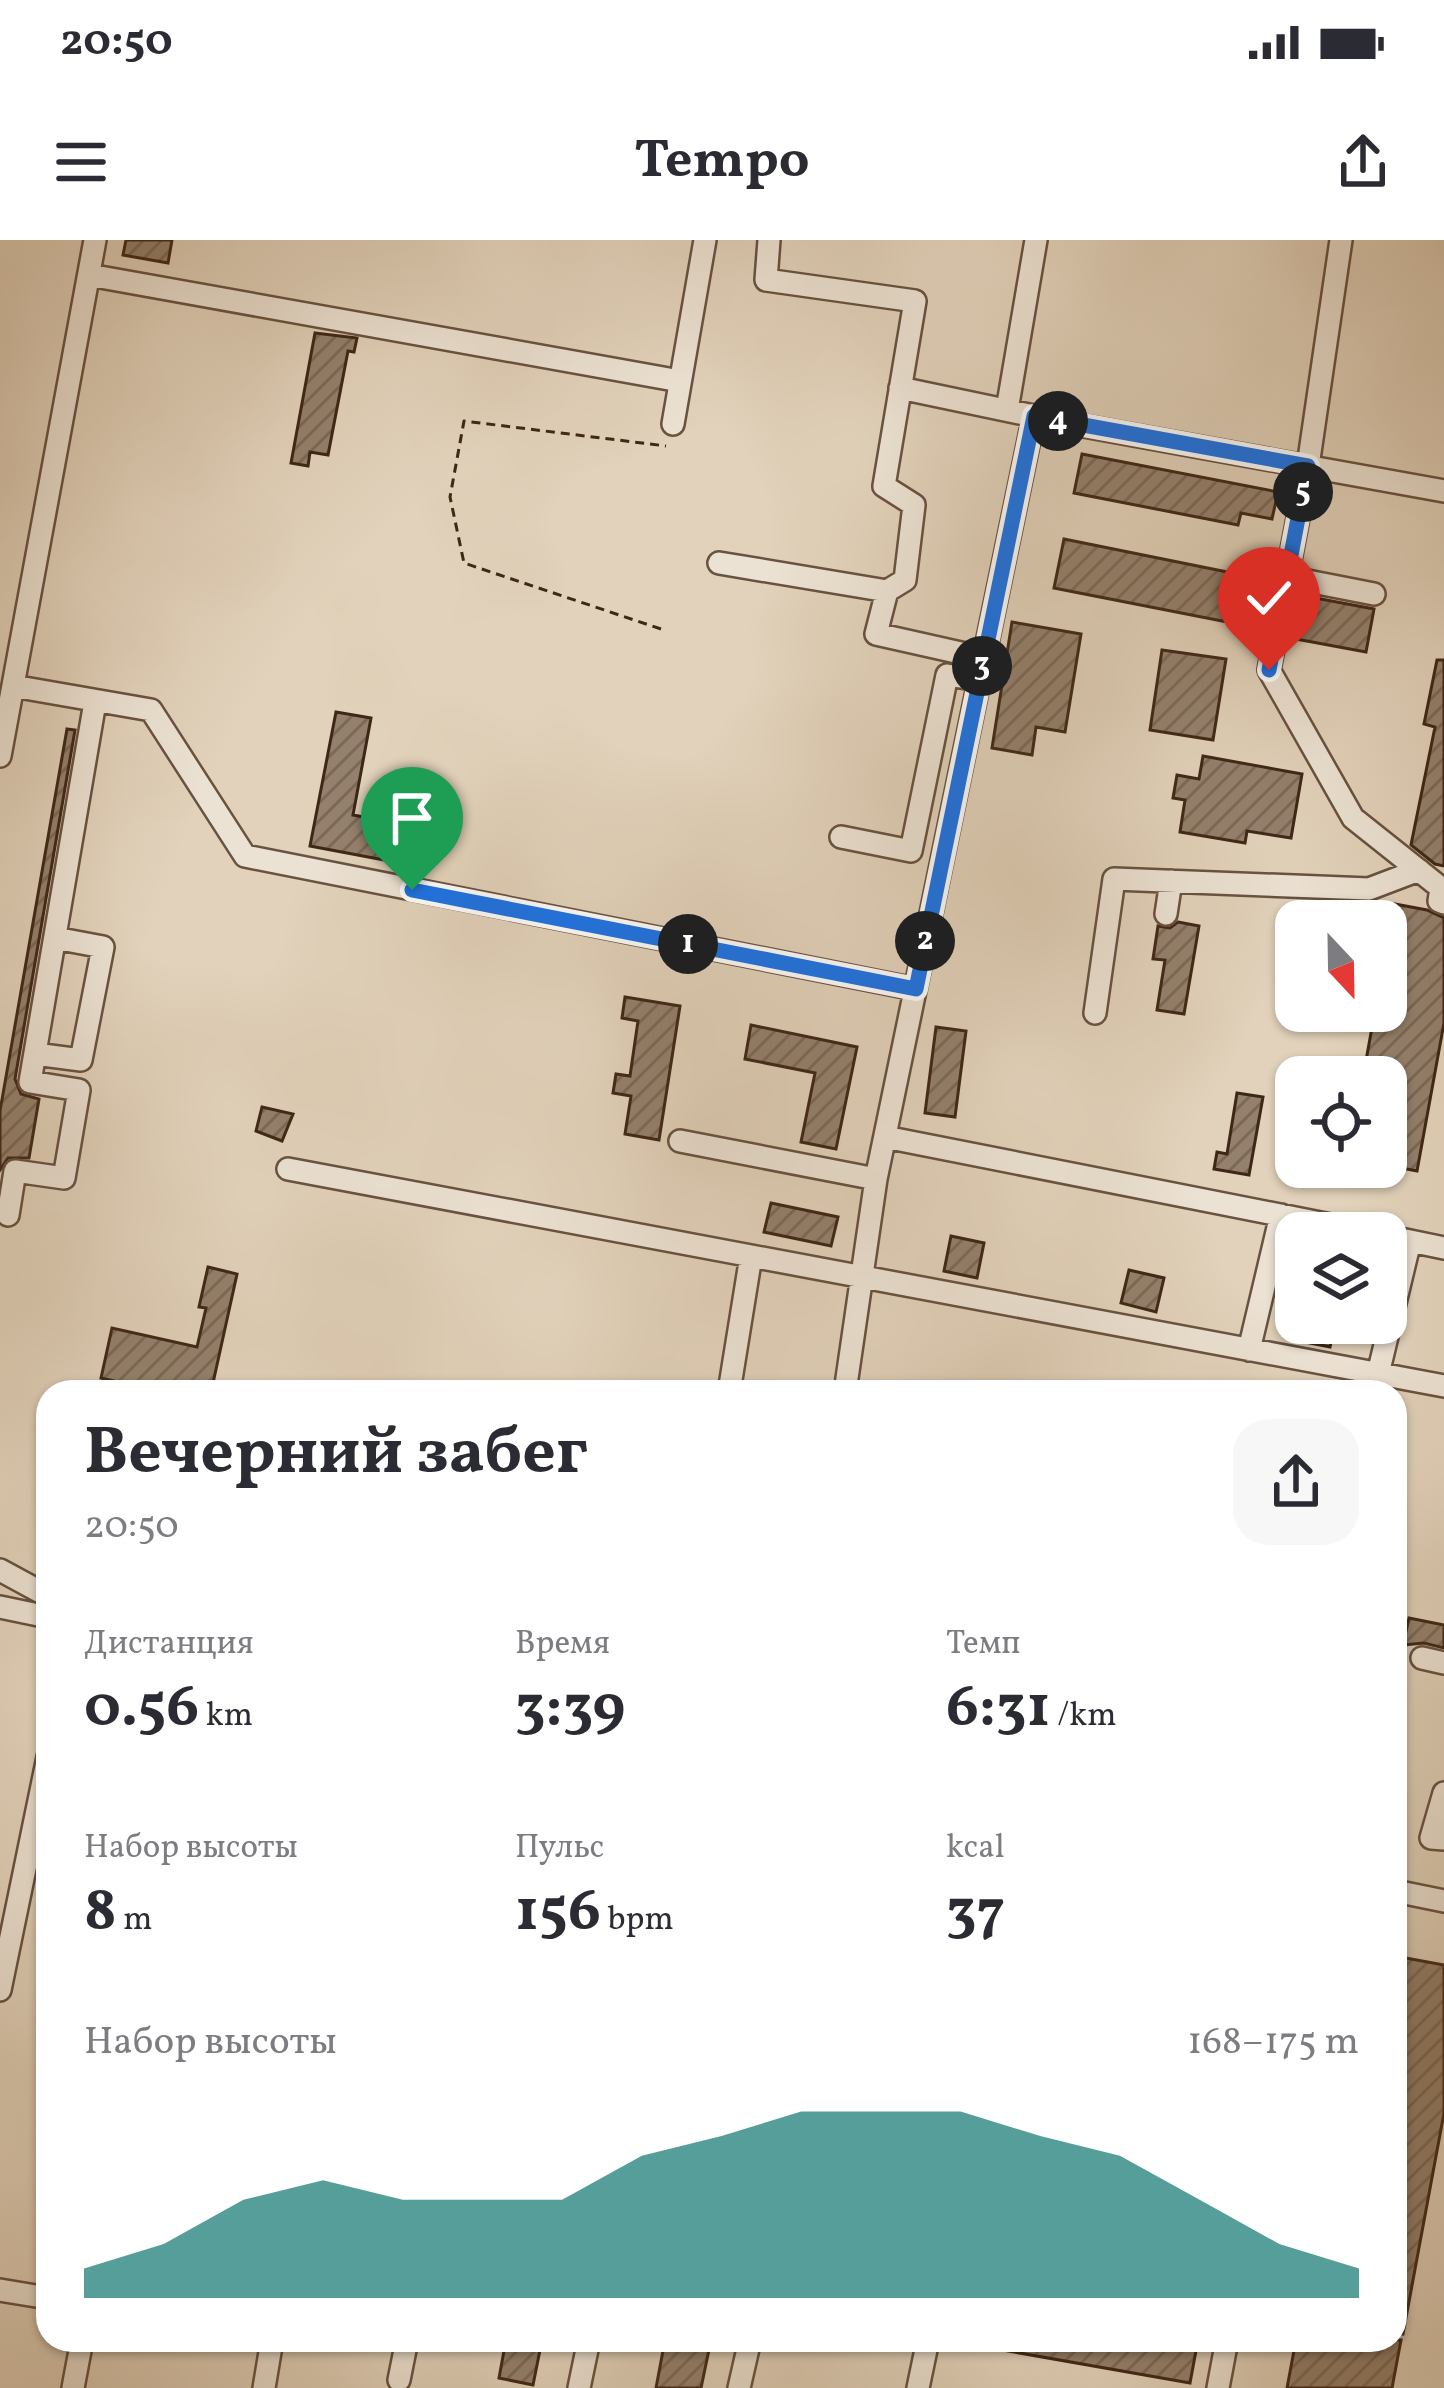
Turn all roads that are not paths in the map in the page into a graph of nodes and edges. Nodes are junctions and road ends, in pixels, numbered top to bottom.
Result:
1 (95, 240) edge
2 (705, 240) edge
3 (770, 240) edge
4 (1036, 240) edge
5 (1341, 240) edge
6 (89, 275) junction
7 (680, 381) junction
8 (900, 388) junction
9 (1006, 410) junction
10 (1034, 416) junction
11 (673, 424) road end
12 (1308, 466) junction
13 (1444, 491) edge
14 (719, 563) dead end
15 (1287, 577) junction
16 (887, 591) junction
17 (1374, 594) dead end
18 (981, 669) junction
19 (13, 686) junction
20 (95, 702) junction
21 (0, 756) edge
22 (841, 837) dead end
23 (1419, 870) junction
24 (1171, 881) junction
25 (1444, 903) edge
26 (1166, 914) dead end
27 (55, 938) junction
28 (916, 989) junction
29 (1095, 1013) dead end
30 (35, 1054) junction
31 (885, 1137) junction
32 (680, 1141) dead end
33 (288, 1169) dead end
34 (876, 1179) junction
35 (1275, 1214) edge
36 (8, 1215) dead end
37 (1275, 1240) edge
38 (1407, 1240) edge
39 (1410, 1241) junction
40 (1444, 1248) edge
41 (751, 1256) junction
42 (862, 1277) junction
43 (1249, 1349) junction
44 (1378, 1374) junction
45 (730, 1380) edge
46 (846, 1380) edge
47 (1444, 1386) edge
48 (0, 1570) edge
49 (36, 1590) edge
50 (0, 1607) edge
51 (36, 1614) edge
52 (1444, 1793) edge
53 (36, 1815) edge
54 (1444, 1839) edge
55 (1407, 1893) edge
56 (1444, 1900) edge
57 (0, 1990) edge
58 (0, 2290) edge
59 (36, 2296) edge
60 (80, 2352) edge
61 (270, 2352) edge
62 (405, 2352) edge
63 (586, 2352) edge
64 (747, 2352) edge
65 (926, 2352) edge
66 (1225, 2352) edge
67 (399, 2380) dead end
68 (73, 2388) edge
69 (264, 2388) edge
70 (579, 2388) edge
71 (739, 2388) edge
72 (918, 2388) edge
73 (1218, 2388) edge

1 - 6 street
2 - 7 street
3 - 8 street
4 - 9 street
5 - 12 street
6 - 7 street
6 - 19 street
7 - 11 street
8 - 9 street
8 - 16 street
9 - 10 street
10 - 12 street
10 - 18 street
12 - 13 street
12 - 15 street
14 - 16 street
15 - 17 street
15 - 23 street
16 - 18 street
18 - 22 street
18 - 28 street
19 - 20 street
19 - 21 street
20 - 27 street
20 - 28 street
23 - 24 street
23 - 25 street
24 - 26 street
24 - 29 street
27 - 30 street
27 - 30 street
28 - 31 street
30 - 36 street
31 - 34 street
31 - 35 street
32 - 34 street
33 - 41 street
34 - 42 street
37 - 43 street
38 - 39 street
39 - 40 street
39 - 44 street
41 - 42 street
41 - 45 street
42 - 43 street
42 - 46 street
43 - 44 street
44 - 47 street
48 - 49 street
50 - 51 street
52 - 54 street
53 - 57 street
55 - 56 street
58 - 59 street
60 - 68 street
61 - 69 street
62 - 67 street
63 - 70 street
64 - 71 street
65 - 72 street
66 - 73 street

